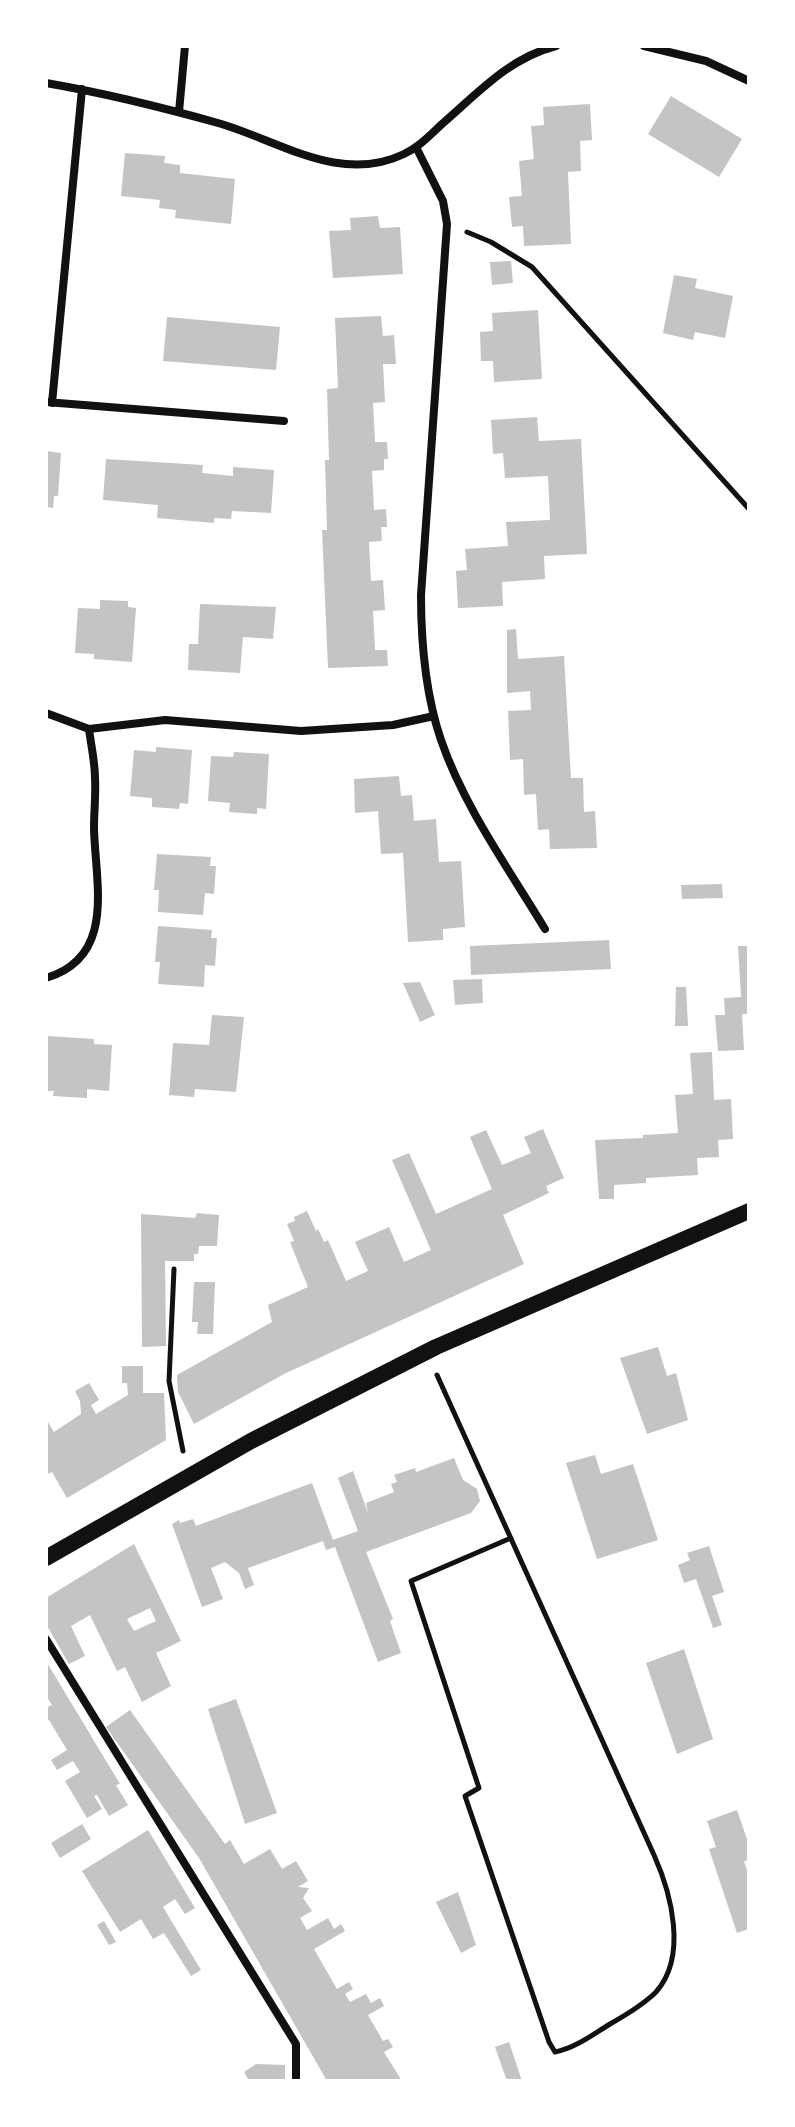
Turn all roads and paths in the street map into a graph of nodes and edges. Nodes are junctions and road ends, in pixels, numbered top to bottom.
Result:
1 (185, 46) edge
2 (556, 46) edge
3 (644, 46) edge
4 (749, 81) edge
5 (46, 83) edge
6 (82, 89) junction
7 (179, 112) junction
8 (416, 147) junction
9 (447, 224) junction
10 (49, 402) edge
11 (284, 421) dead end
12 (749, 509) edge
13 (46, 713) edge
14 (434, 716) junction
15 (89, 729) junction
16 (545, 929) dead end
17 (46, 978) edge
18 (749, 1211) edge
19 (174, 1269) dead end
20 (427, 1352) junction
21 (188, 1476) junction
22 (511, 1538) junction
23 (46, 1558) edge
24 (46, 1639) edge
25 (296, 2081) edge

1 - 7 street
2 - 8 street
3 - 4 street
5 - 6 street
6 - 7 street
6 - 10 street
7 - 8 street
8 - 9 street
9 - 12 path
9 - 14 street
10 - 11 street
13 - 15 street
14 - 15 street
14 - 16 street
15 - 17 street
18 - 20 main road
19 - 21 path
20 - 21 main road
20 - 22 path
21 - 23 main road
22 - 22 path
24 - 25 street

